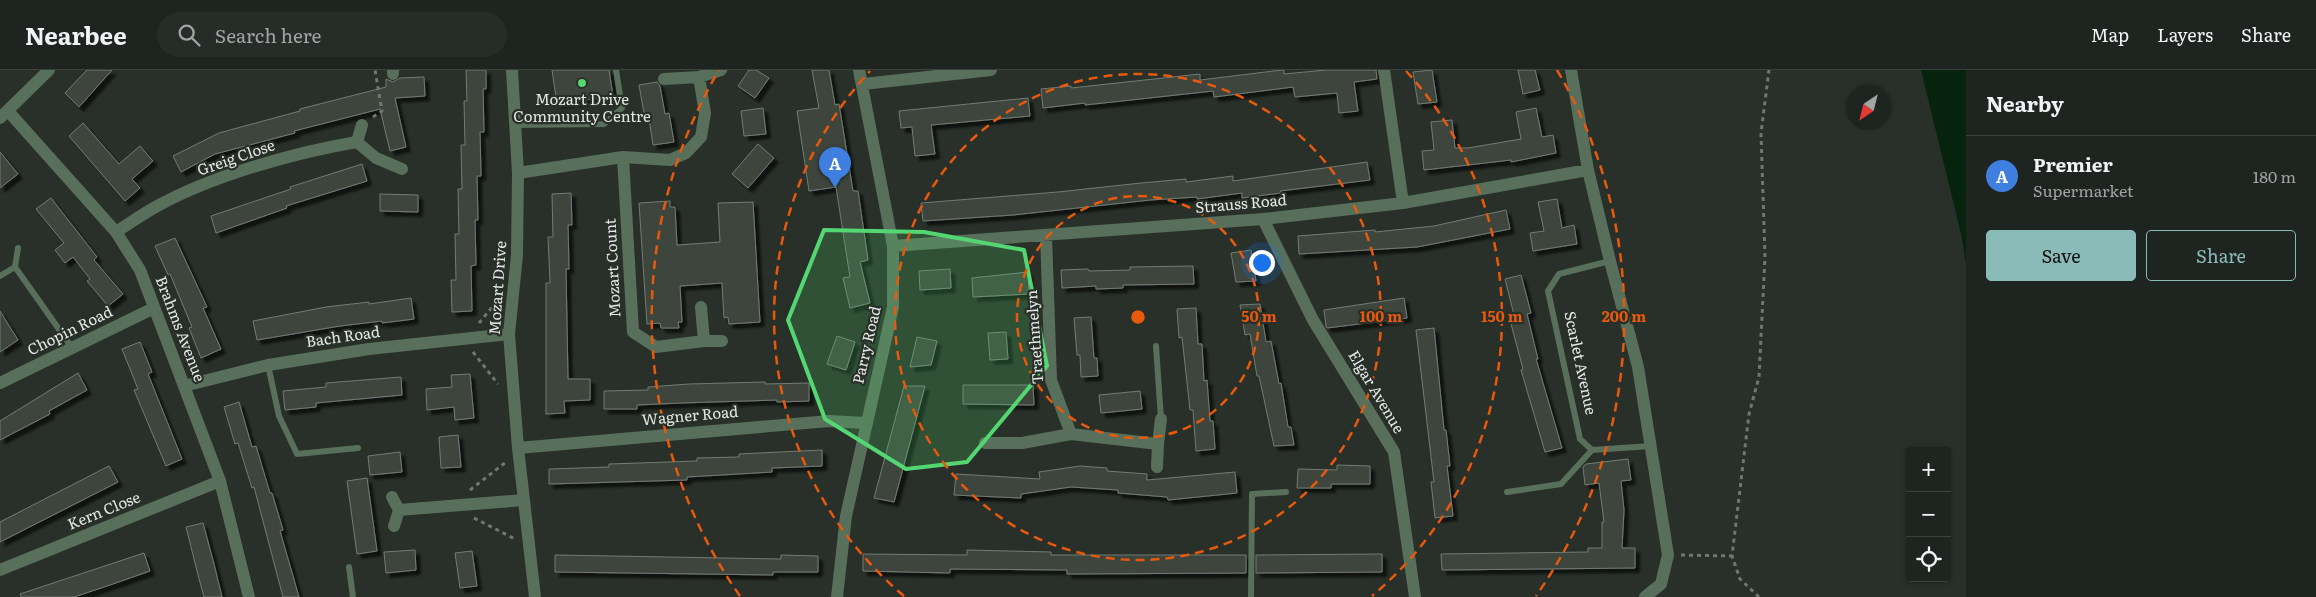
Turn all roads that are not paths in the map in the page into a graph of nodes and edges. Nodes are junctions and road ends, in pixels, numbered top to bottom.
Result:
1 (49, 70) edge
2 (512, 70) edge
3 (616, 70) edge
4 (721, 70) edge
5 (860, 70) edge
6 (991, 70) edge
7 (1384, 70) edge
8 (1573, 72) edge
9 (699, 77) junction
10 (664, 79) dead end
11 (863, 84) junction
12 (4, 114) edge
13 (362, 125) road end
14 (516, 125) junction
15 (357, 142) junction
16 (623, 157) junction
17 (402, 169) dead end
18 (1588, 170) junction
19 (518, 173) junction
20 (1403, 203) junction
21 (1263, 220) junction
22 (116, 232) junction
23 (1046, 235) junction
24 (893, 246) junction
25 (18, 248) dead end
26 (1610, 261) junction
27 (15, 267) junction
28 (0, 276) edge
29 (701, 307) dead end
30 (154, 308) junction
31 (509, 334) junction
32 (704, 341) junction
33 (722, 341) dead end
34 (1156, 346) dead end
35 (73, 349) junction
36 (268, 365) junction
37 (0, 384) edge
38 (184, 386) junction
39 (1161, 419) joint
40 (865, 423) junction
41 (1071, 434) junction
42 (985, 442) dead end
43 (1158, 444) junction
44 (1651, 446) junction
45 (358, 448) dead end
46 (518, 448) junction
47 (1592, 450) junction
48 (1157, 467) dead end
49 (220, 481) junction
50 (1286, 492) dead end
51 (1507, 492) dead end
52 (392, 497) dead end
53 (524, 500) junction
54 (399, 510) junction
55 (394, 526) dead end
56 (349, 567) dead end
57 (0, 570) edge
58 (250, 597) edge
59 (352, 597) edge
60 (534, 597) edge
61 (837, 597) edge
62 (1251, 597) edge
63 (1414, 597) edge
64 (1645, 597) edge

1 - 12 street
2 - 14 street, Mozart Drive
3 - 14 lane
4 - 9 street
5 - 11 street, Parry Road
6 - 11 street
7 - 20 street
8 - 18 street
9 - 10 street
9 - 16 street
11 - 24 street, Parry Road
12 - 22 street, Brahms Avenue
13 - 15 street
14 - 19 street, Mozart Drive
15 - 17 street
15 - 22 street, Greig Close
16 - 19 street
16 - 32 street, Mozart Count
18 - 20 street, Strauss Road
18 - 26 street
19 - 31 street, Mozart Drive
20 - 21 street, Strauss Road
21 - 23 street, Strauss Road
21 - 63 street, Elgar Avenue
22 - 30 street, Brahms Avenue
23 - 24 street, Strauss Road
23 - 41 street, Traethmelyn
24 - 40 street, Parry Road
25 - 27 lane
26 - 44 street
26 - 47 lane, Scarlet Avenue
27 - 28 lane
27 - 35 lane
29 - 32 street
30 - 35 street, Chopin Road
30 - 38 street, Brahms Avenue
31 - 36 street, Bach Road
31 - 46 street, Mozart Drive
32 - 33 street, Mozart Count
34 - 39 lane
35 - 37 street, Chopin Road
36 - 38 street, Bach Road
36 - 45 lane
38 - 49 street, Brahms Avenue
39 - 43 street
40 - 46 street, Wagner Road
40 - 61 street, Parry Road
41 - 42 street
41 - 43 street
43 - 48 street
44 - 47 lane
44 - 64 street
46 - 53 street, Mozart Drive
47 - 51 lane
49 - 57 street, Kern Close
49 - 58 street, Brahms Avenue
50 - 62 lane
52 - 54 street
53 - 54 street
53 - 60 street, Mozart Drive
54 - 55 street
56 - 59 lane

